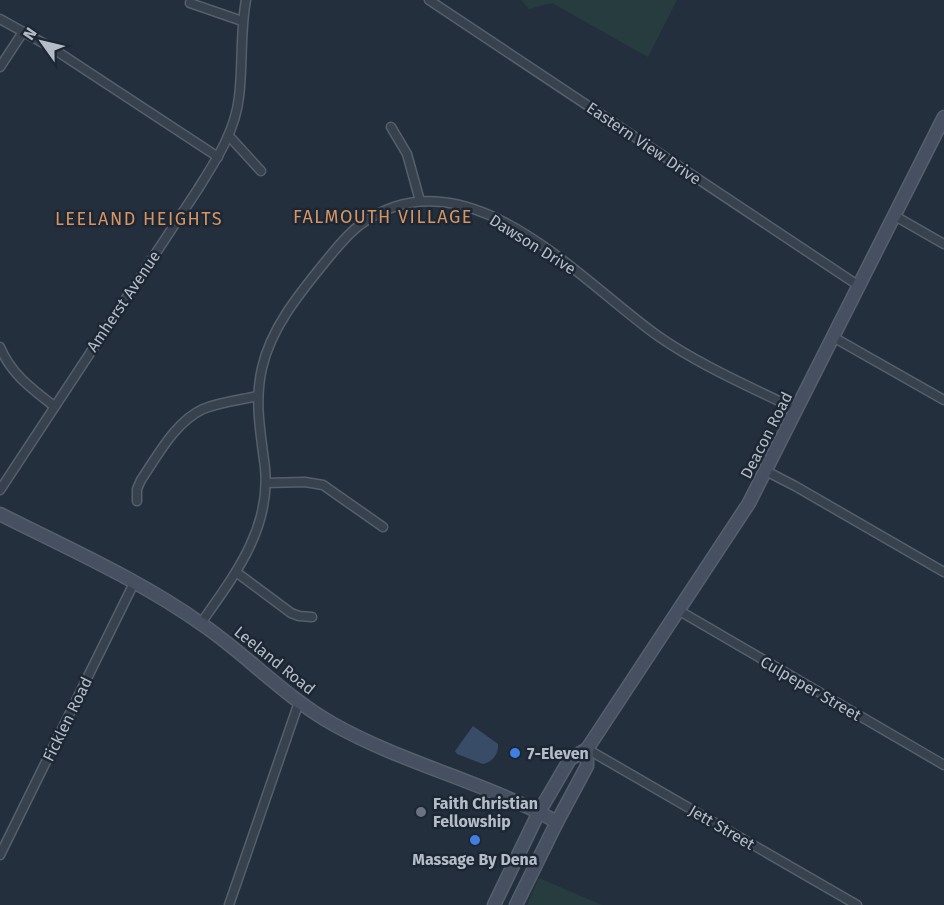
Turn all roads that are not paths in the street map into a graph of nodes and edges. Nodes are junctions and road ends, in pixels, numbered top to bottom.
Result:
1 (246, 0) edge
2 (429, 0) edge
3 (190, 3) dead end
4 (0, 19) edge
5 (243, 21) junction
6 (23, 32) junction
7 (0, 67) edge
8 (944, 117) edge
9 (391, 127) dead end
10 (229, 136) junction
11 (218, 157) junction
12 (261, 171) dead end
13 (420, 201) junction
14 (895, 216) junction
15 (944, 244) edge
16 (859, 286) junction
17 (833, 337) junction
18 (0, 347) edge
19 (258, 396) junction
20 (944, 400) edge
21 (54, 406) junction
22 (797, 410) junction
23 (766, 471) junction
24 (266, 483) junction
25 (0, 490) edge
26 (137, 501) dead end
27 (0, 514) edge
28 (382, 527) dead end
29 (236, 572) junction
30 (944, 572) edge
31 (134, 583) junction
32 (678, 610) junction
33 (312, 617) dead end
34 (201, 623) junction
35 (299, 702) junction
36 (587, 749) junction
37 (944, 765) edge
38 (539, 812) junction
39 (557, 822) junction
40 (0, 855) edge
41 (229, 905) edge
42 (494, 905) edge
43 (516, 905) edge
44 (857, 905) edge

1 - 5 street, Amherst Avenue
2 - 16 street, Eastern View Drive
3 - 5 street
4 - 6 street
5 - 10 street, Amherst Avenue
6 - 7 street
6 - 11 street
8 - 14 main road, Deacon Road
9 - 13 street
10 - 11 street, Amherst Avenue
10 - 12 street
11 - 21 street, Amherst Avenue
13 - 19 street, Dawson Drive
13 - 22 street, Dawson Drive
14 - 15 street
14 - 16 main road, Deacon Road
16 - 17 main road, Deacon Road
17 - 20 street
17 - 22 main road, Deacon Road
18 - 21 street
19 - 24 street, Dawson Drive
19 - 26 street
21 - 25 street, Amherst Avenue
22 - 23 main road, Deacon Road
23 - 30 street
23 - 32 main road, Deacon Road
24 - 28 street
24 - 29 street, Dawson Drive
27 - 31 main road, Leeland Road
29 - 33 street
29 - 34 street, Dawson Drive
31 - 34 main road, Leeland Road
31 - 40 street, Ficklen Road
32 - 36 main road, Deacon Road
32 - 37 street, Culpeper Street
34 - 35 main road, Leeland Road
35 - 38 main road, Leeland Road
35 - 41 street
36 - 38 main road, Deacon Road
36 - 39 main road, Deacon Road
36 - 44 street, Jett Street
38 - 39 main road
38 - 42 main road, Deacon Road
39 - 43 main road, Deacon Road

